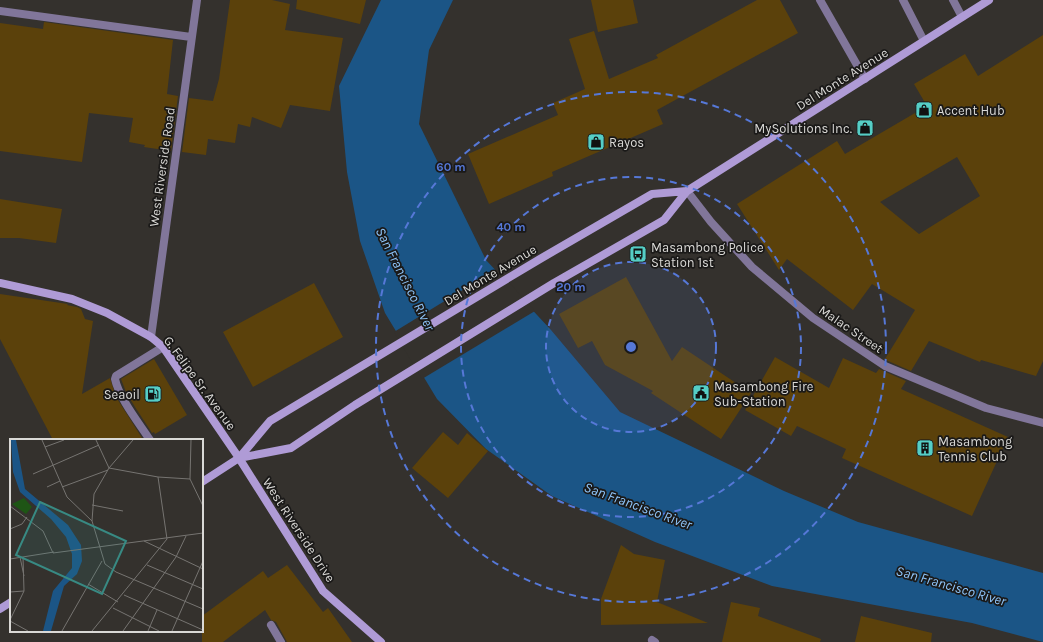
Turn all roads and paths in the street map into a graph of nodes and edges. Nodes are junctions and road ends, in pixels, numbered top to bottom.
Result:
1 (197, 0) edge
2 (820, 0) edge
3 (903, 0) edge
4 (953, 0) edge
5 (989, 0) edge
6 (0, 11) edge
7 (962, 17) junction
8 (191, 38) junction
9 (924, 41) junction
10 (865, 79) junction
11 (687, 191) junction
12 (0, 283) edge
13 (151, 336) junction
14 (164, 348) junction
15 (1043, 423) edge
16 (149, 439) edge
17 (239, 458) junction
18 (203, 481) edge
19 (10, 603) edge
20 (0, 609) edge
21 (271, 626) dead end
22 (281, 642) edge
23 (381, 642) edge

1 - 8 street, West Riverside Road
2 - 10 street
3 - 9 street
4 - 7 street
5 - 7 main road, Del Monte Avenue
6 - 8 street
7 - 9 main road, Del Monte Avenue
8 - 13 street, West Riverside Road
9 - 10 main road, Del Monte Avenue
10 - 11 main road, Del Monte Avenue
11 - 15 street, Malac Street
11 - 17 main road, Del Monte Avenue
11 - 17 main road, Del Monte Avenue
12 - 13 main road, G. Felipe Sr. Avenue
13 - 14 main road, G. Felipe Sr. Avenue
14 - 16 street
14 - 17 main road, G. Felipe Sr. Avenue
17 - 18 main road, Del Monte Avenue
17 - 23 main road, West Riverside Drive
19 - 20 main road
21 - 22 street

